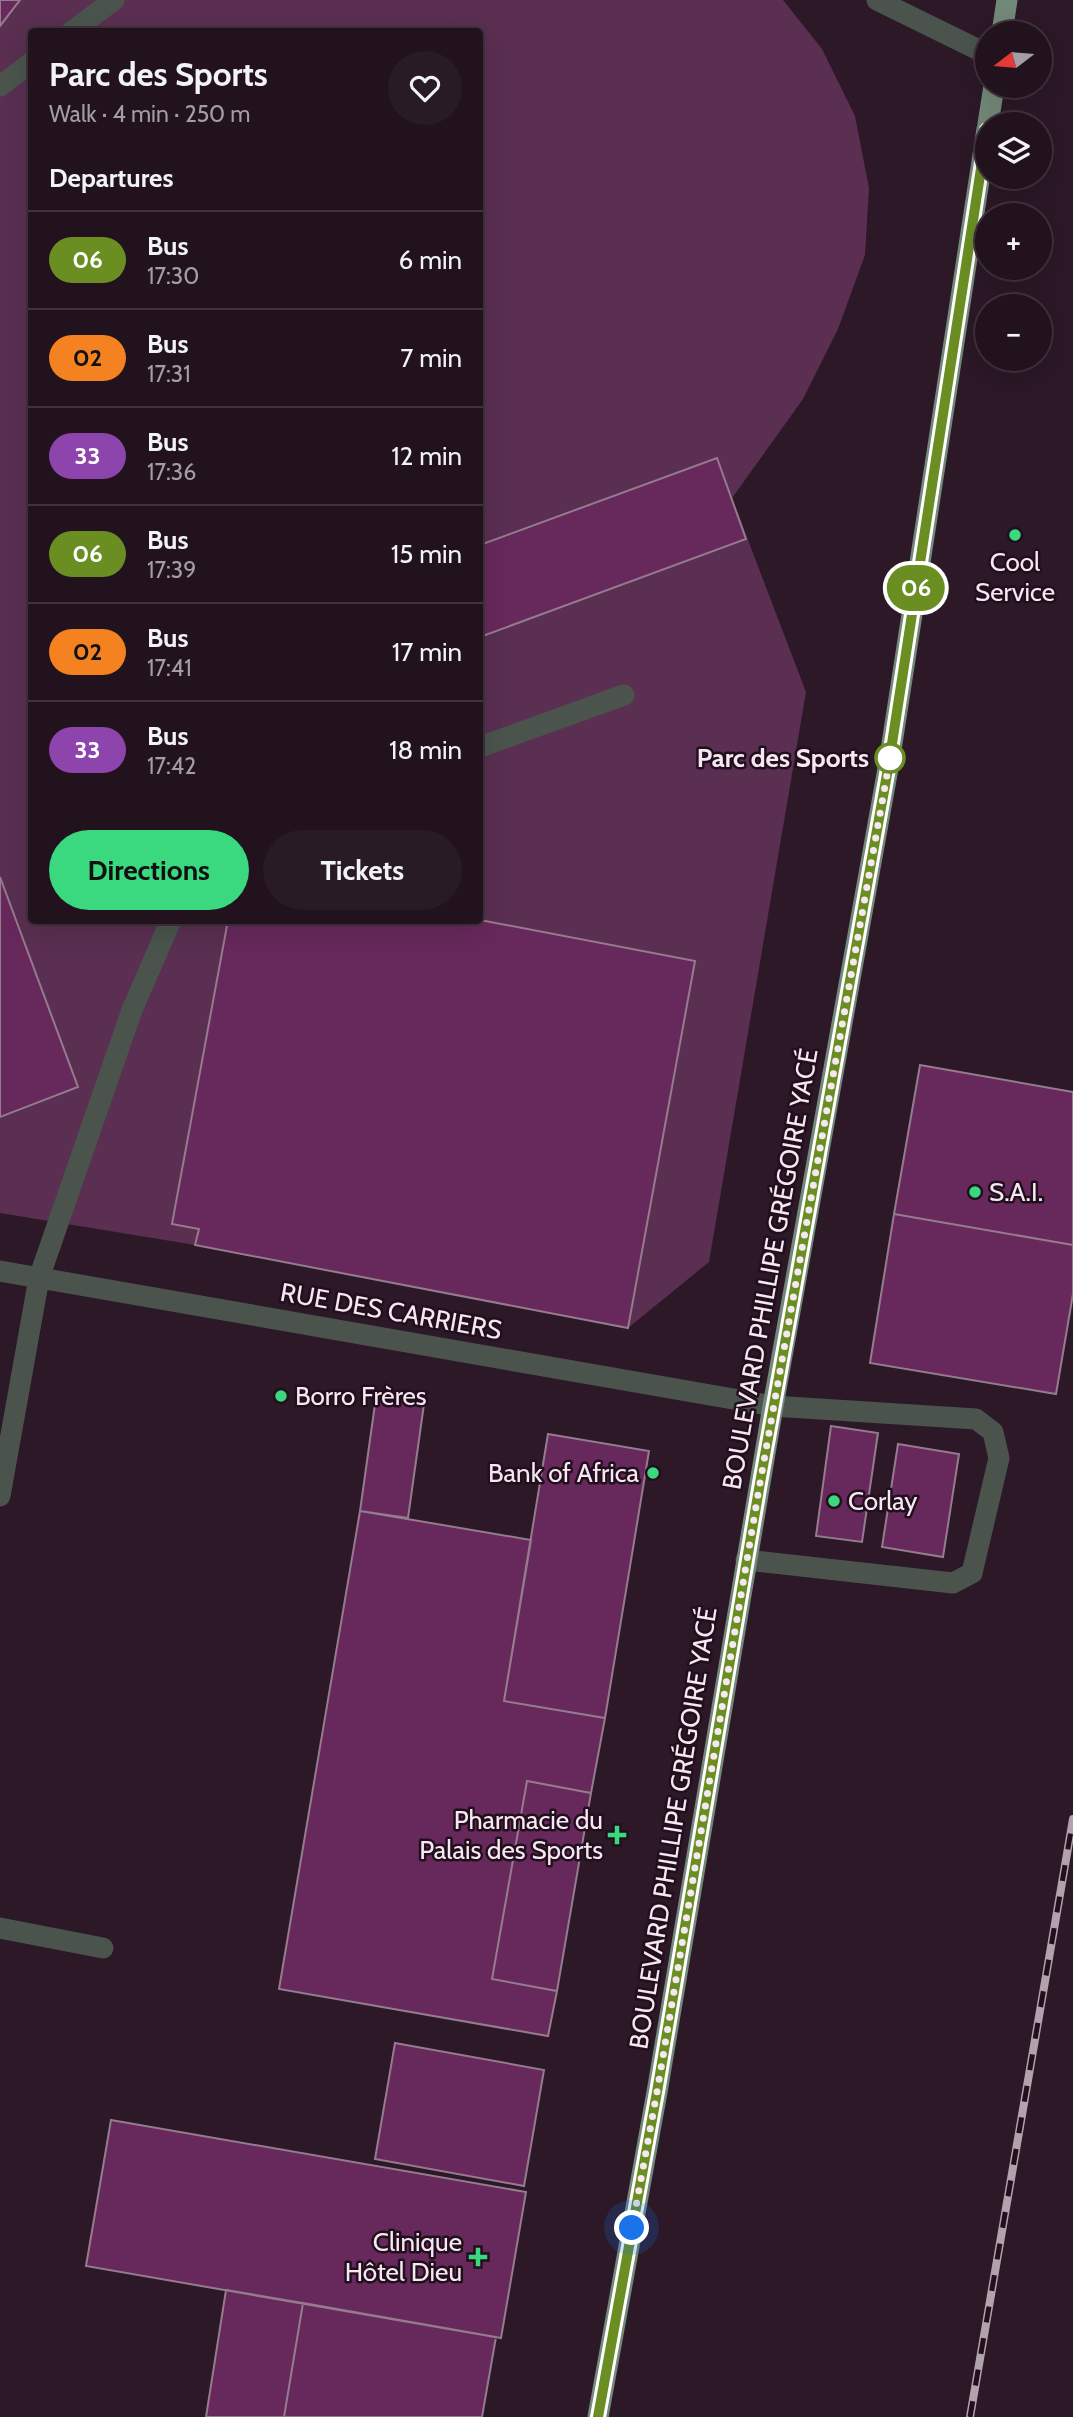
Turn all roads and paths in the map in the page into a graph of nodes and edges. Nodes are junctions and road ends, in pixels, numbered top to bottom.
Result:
1 (114, 0) edge
2 (877, 0) edge
3 (1007, 0) edge
4 (1004, 21) edge
5 (76, 28) edge
6 (975, 48) edge
7 (28, 65) edge
8 (0, 86) edge
9 (977, 189) edge
10 (624, 695) dead end
11 (483, 746) edge
12 (169, 924) edge
13 (0, 1271) edge
14 (39, 1278) junction
15 (773, 1406) junction
16 (0, 1496) edge
17 (746, 1560) junction
18 (0, 1928) edge
19 (103, 1948) dead end
20 (598, 2417) edge

1 - 5 street
2 - 6 street
3 - 4 main road
7 - 8 street
9 - 15 main road, BOULEVARD PHILLIPE GRÉGOIRE YACÉ
10 - 11 street
12 - 14 street
13 - 14 street, RUE DES CARRIERS
14 - 15 street, RUE DES CARRIERS
14 - 16 street
15 - 17 main road, BOULEVARD PHILLIPE GRÉGOIRE YACÉ
15 - 17 street, RUE DES CARRIERS
17 - 20 main road, BOULEVARD PHILLIPE GRÉGOIRE YACÉ
18 - 19 street

